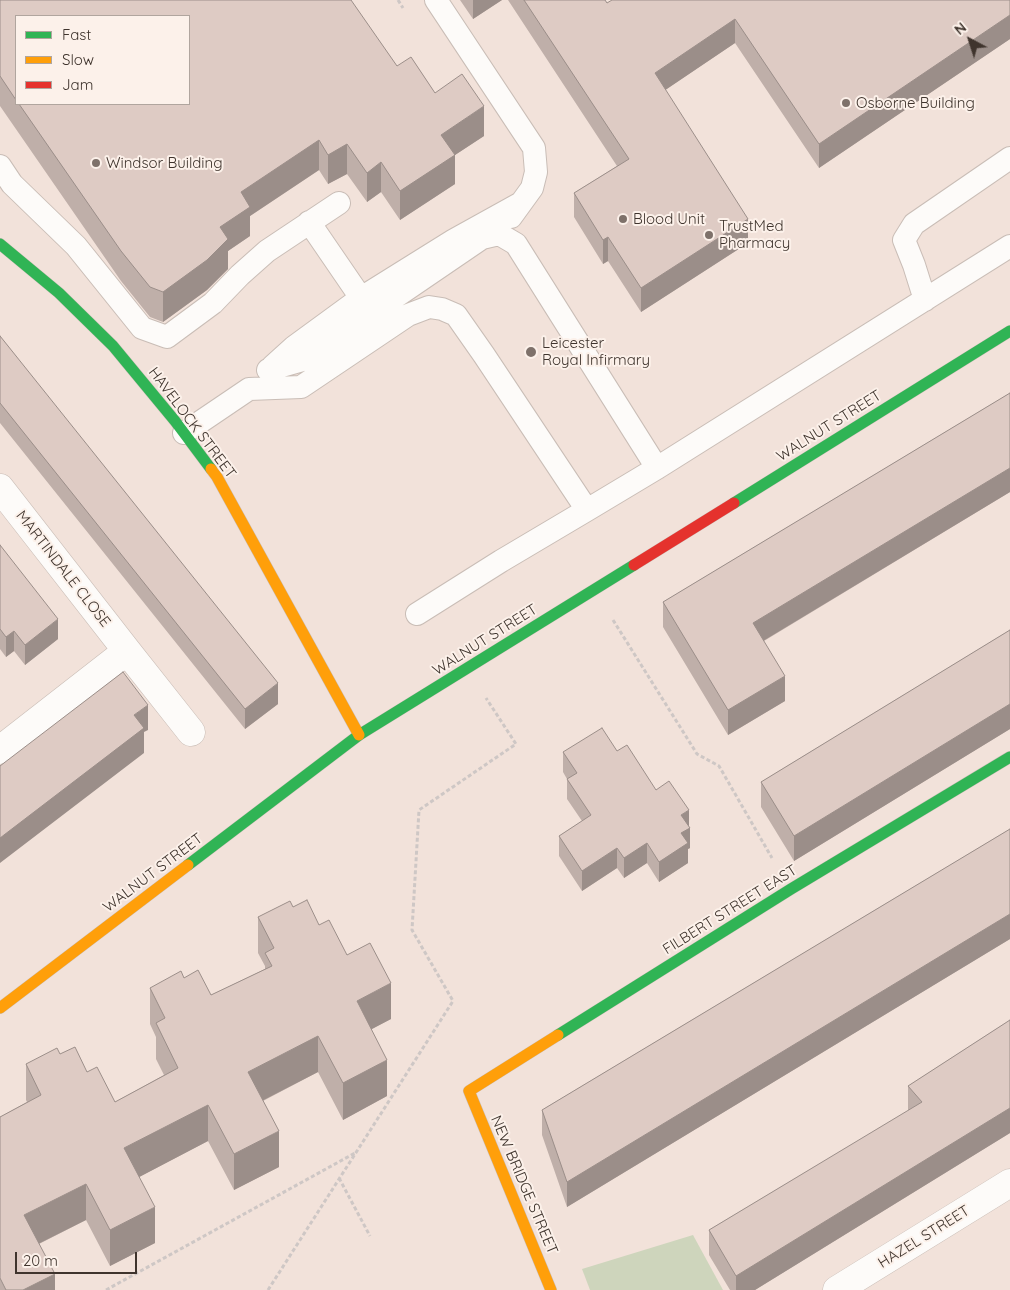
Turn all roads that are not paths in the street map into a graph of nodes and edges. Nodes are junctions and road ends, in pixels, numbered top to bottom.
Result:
1 (436, 0) edge
2 (1010, 158) edge
3 (0, 166) edge
4 (339, 203) dead end
5 (519, 204) junction
6 (309, 222) junction
7 (499, 234) junction
8 (0, 244) edge
9 (1010, 246) edge
10 (362, 298) junction
11 (925, 300) junction
12 (1010, 331) edge
13 (268, 370) junction
14 (249, 390) junction
15 (184, 433) junction
16 (657, 468) junction
17 (0, 488) edge
18 (587, 510) junction
19 (417, 614) dead end
20 (127, 651) junction
21 (191, 732) dead end
22 (359, 735) junction
23 (0, 750) edge
24 (1010, 757) edge
25 (0, 1008) edge
26 (469, 1091) joint
27 (1010, 1183) edge
28 (551, 1290) edge
29 (838, 1290) edge

1 - 5 lane
2 - 11 lane
3 - 6 lane
4 - 6 lane
5 - 7 lane
5 - 10 lane
6 - 10 lane
7 - 13 lane
7 - 16 lane
8 - 15 street, HAVELOCK STREET
9 - 11 lane
10 - 13 lane
11 - 16 lane
12 - 22 street, WALNUT STREET
13 - 14 lane
14 - 15 lane
14 - 18 lane
15 - 22 street, HAVELOCK STREET
16 - 18 lane
17 - 20 street, MARTINDALE CLOSE
18 - 19 lane
20 - 21 street, MARTINDALE CLOSE
20 - 23 street
22 - 25 street, WALNUT STREET
24 - 26 street, FILBERT STREET EAST
26 - 28 street, NEW BRIDGE STREET
27 - 29 street, HAZEL STREET

